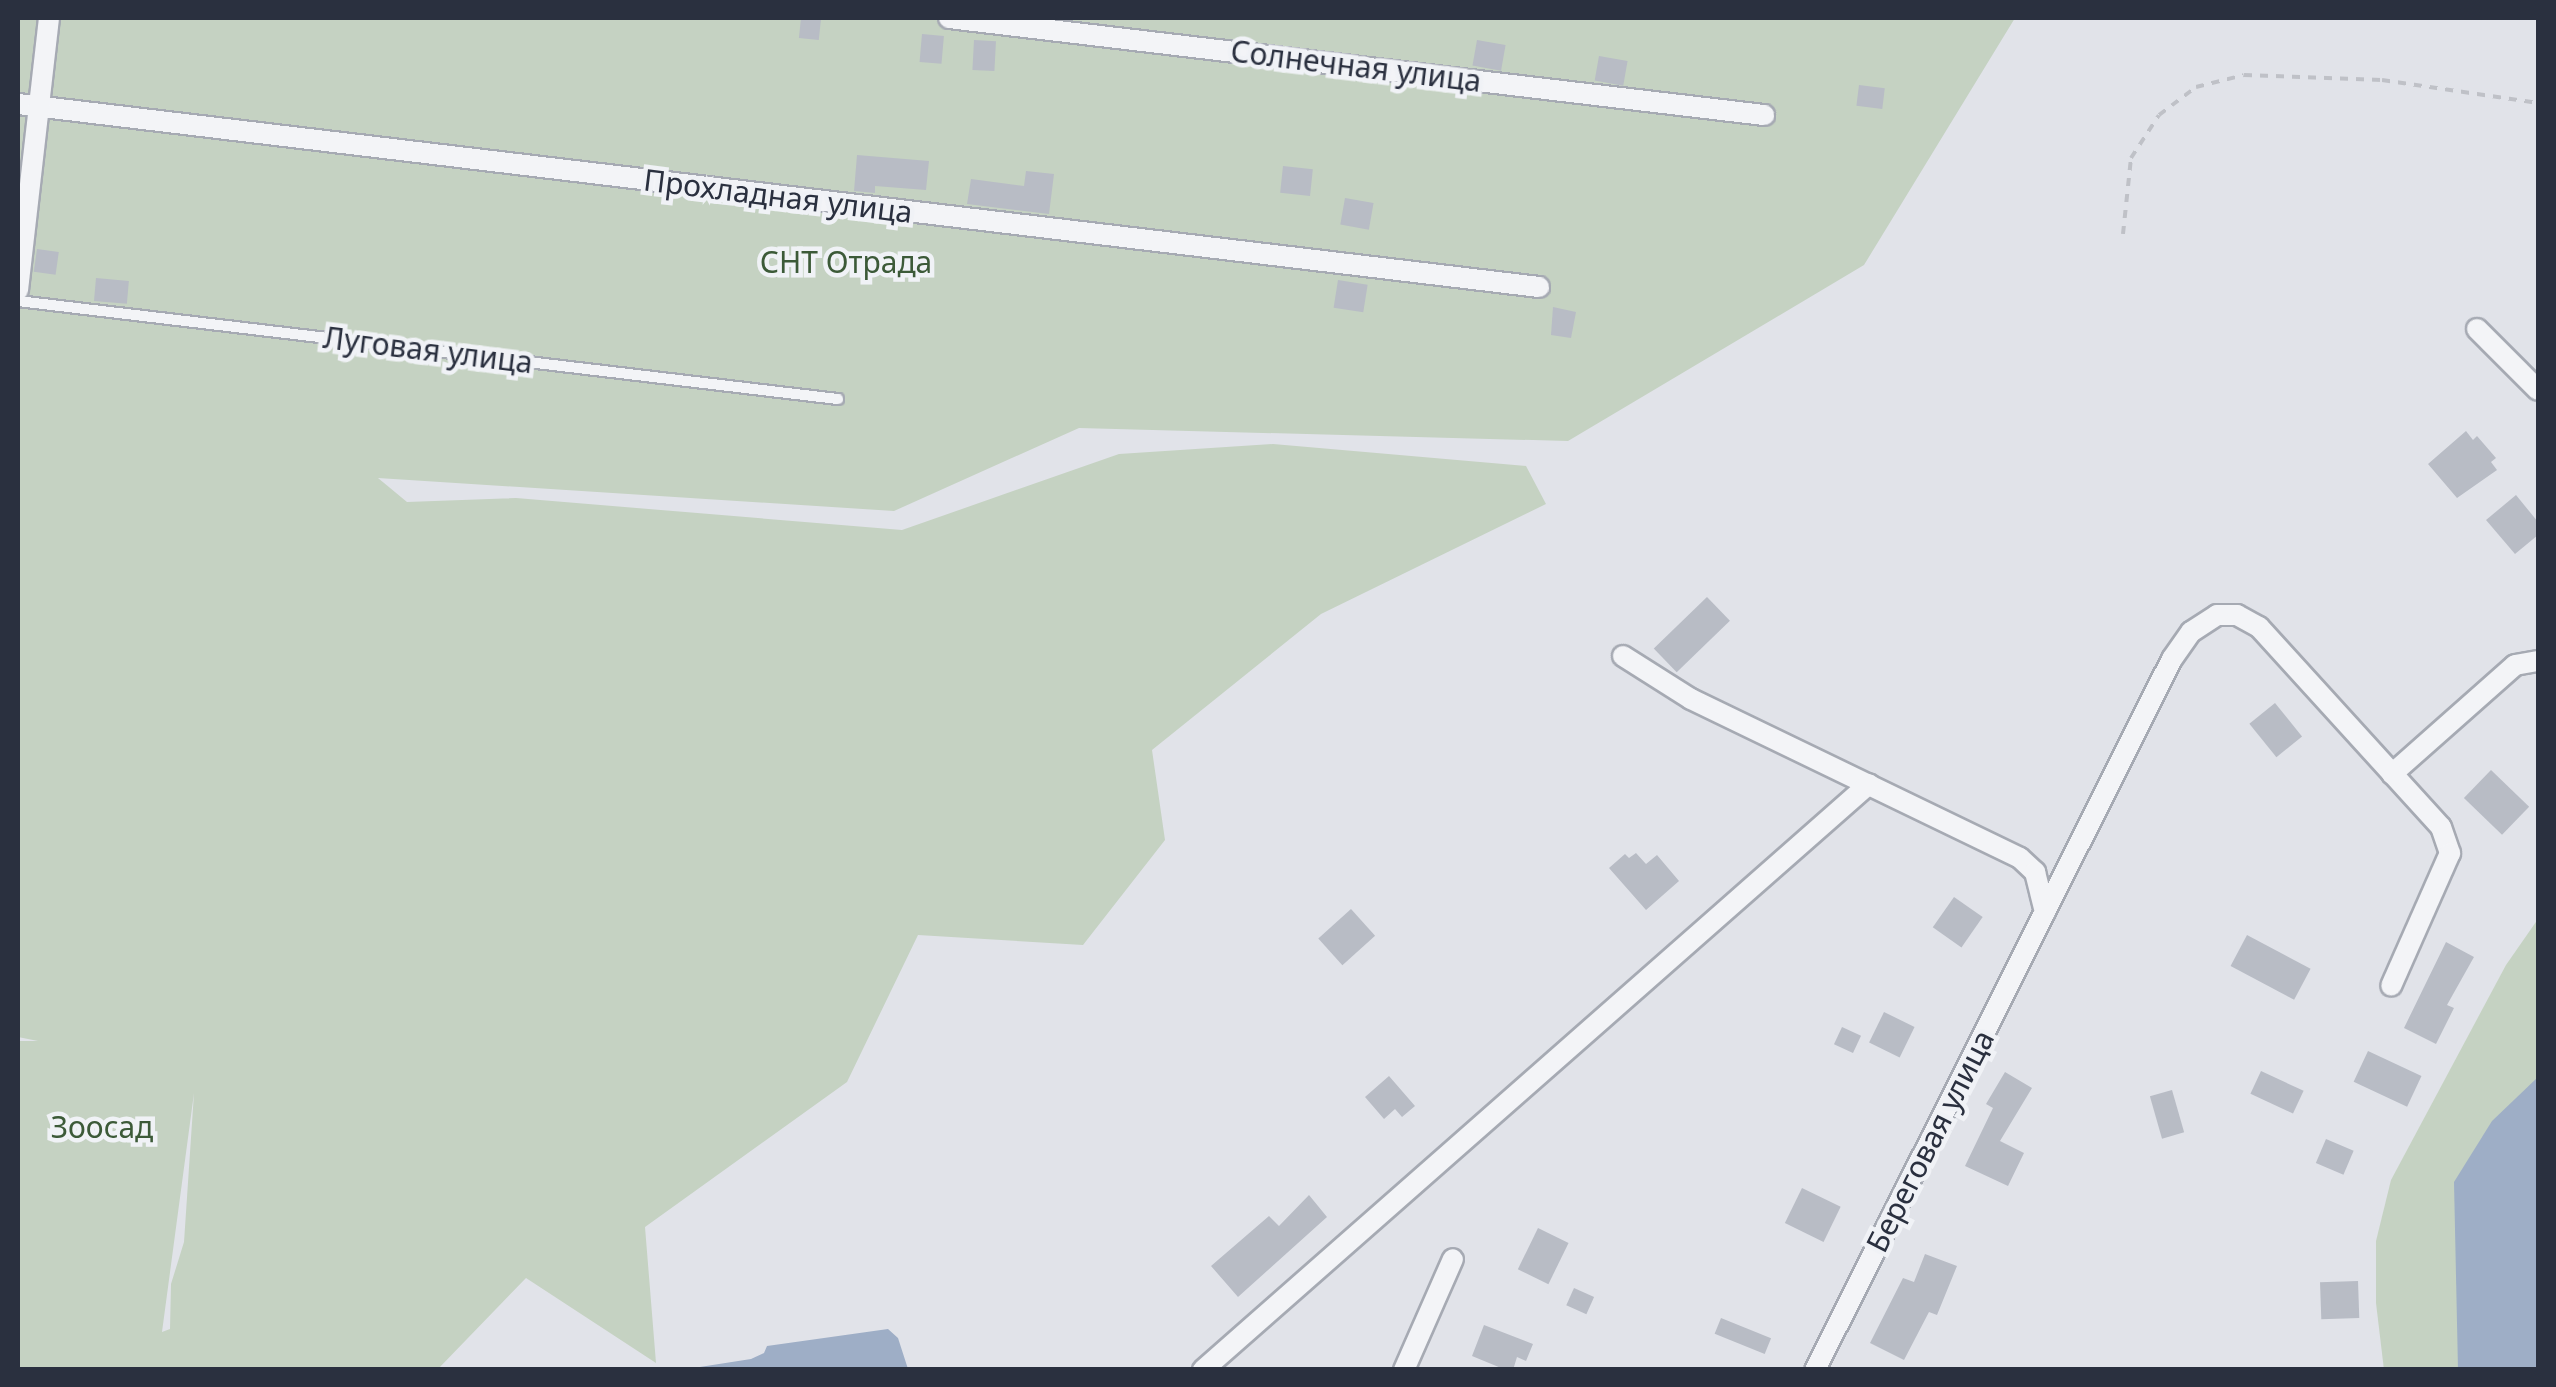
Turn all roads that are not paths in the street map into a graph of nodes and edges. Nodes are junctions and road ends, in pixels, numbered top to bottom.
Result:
1 (50, 18) edge
2 (949, 18) edge
3 (18, 104) edge
4 (39, 107) junction
5 (1764, 116) dead end
6 (1539, 287) dead end
7 (18, 290) edge
8 (18, 301) edge
9 (2478, 329) dead end
10 (2538, 390) edge
11 (838, 399) dead end
12 (1622, 656) dead end
13 (2538, 661) edge
14 (2392, 774) junction
15 (1869, 784) junction
16 (2045, 912) junction
17 (2392, 986) dead end
18 (1453, 1259) dead end
19 (1203, 1370) edge
20 (1404, 1370) edge
21 (1816, 1370) edge

1 - 4 street
2 - 5 street, Солнечная улица
3 - 4 street, Прохладная улица
4 - 6 street, Прохладная улица
4 - 7 street
8 - 11 lane, Луговая улица
9 - 10 street
12 - 15 street
13 - 14 street
14 - 16 street, Береговая улица
14 - 17 street
15 - 16 street
15 - 19 street
16 - 21 street, Береговая улица
18 - 20 street

